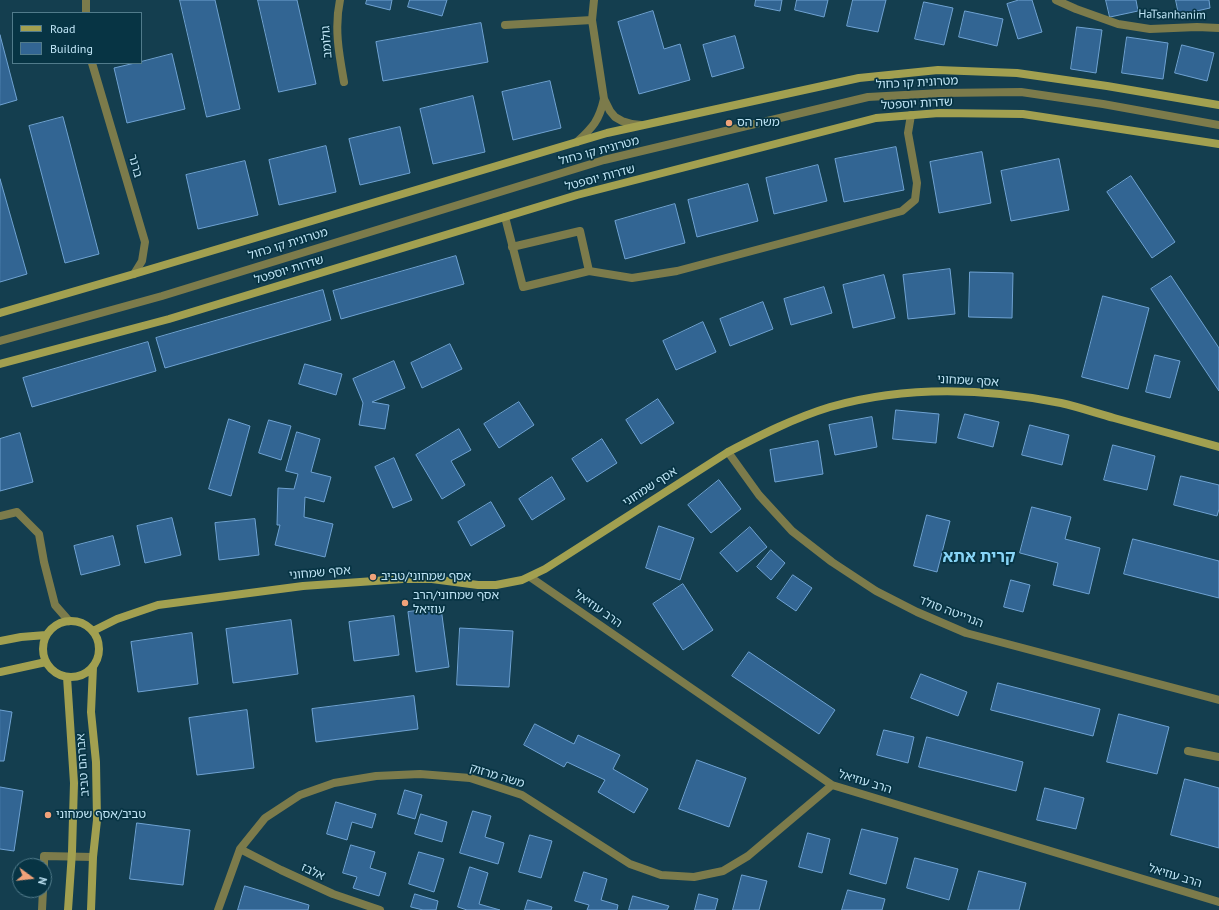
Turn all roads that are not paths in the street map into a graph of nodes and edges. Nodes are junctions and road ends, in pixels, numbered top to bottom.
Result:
1 (86, 0) edge
2 (340, 0) edge
3 (594, 0) edge
4 (1056, 0) edge
5 (86, 12) edge
6 (592, 20) junction
7 (506, 25) dead end
8 (1219, 28) edge
9 (92, 64) edge
10 (344, 82) dead end
11 (604, 98) junction
12 (1219, 106) edge
13 (912, 115) junction
14 (644, 125) junction
15 (1219, 125) edge
16 (577, 142) junction
17 (1219, 144) edge
18 (505, 217) junction
19 (512, 247) junction
20 (589, 271) junction
21 (134, 274) junction
22 (0, 313) edge
23 (0, 341) edge
24 (0, 364) edge
25 (1219, 447) edge
26 (728, 452) junction
27 (0, 516) edge
28 (530, 577) junction
29 (69, 621) junction
30 (94, 631) junction
31 (46, 635) junction
32 (0, 641) edge
33 (46, 662) junction
34 (93, 667) junction
35 (0, 672) edge
36 (67, 676) junction
37 (1219, 700) edge
38 (1188, 751) dead end
39 (1219, 757) edge
40 (832, 785) junction
41 (240, 849) junction
42 (72, 856) junction
43 (93, 857) junction
44 (44, 858) edge
45 (43, 898) edge
46 (1219, 902) edge
47 (42, 910) edge
48 (68, 910) edge
49 (91, 910) edge
50 (218, 910) edge
51 (380, 910) edge

1 - 5 street
2 - 10 street, גולומב
3 - 6 street
4 - 8 street, HaTsanhanim
6 - 7 street
6 - 11 street
9 - 21 street, ברנר
11 - 14 street
11 - 16 street
12 - 14 street
13 - 17 street, שדרות יוספטל
13 - 18 street, שדרות יוספטל
13 - 20 street
14 - 16 street
15 - 23 street, מטרונית קו כחול
16 - 21 street
18 - 19 street
18 - 24 street, שדרות יוספטל
19 - 20 street
19 - 20 street
21 - 22 street
25 - 26 street, אסף שמחוני
26 - 28 street, אסף שמחוני
26 - 37 street, הנרייטה סולד
27 - 29 street
28 - 30 street, אסף שמחוני
28 - 40 street, הרב עוזיאל
29 - 30 street
29 - 31 street
30 - 34 street
31 - 32 street
31 - 33 street
33 - 35 street
33 - 36 street
34 - 36 street
34 - 43 street, אברהם טביב
36 - 42 street, אברהם טביב
38 - 39 street
40 - 41 street, משה מרזוק
40 - 46 street, הרב עוזיאל
41 - 50 street, משה מרזוק
41 - 51 street, אלבז
42 - 43 street
42 - 44 street
42 - 48 street, אברהם טביב
43 - 49 street, אברהם טביב
45 - 47 street

